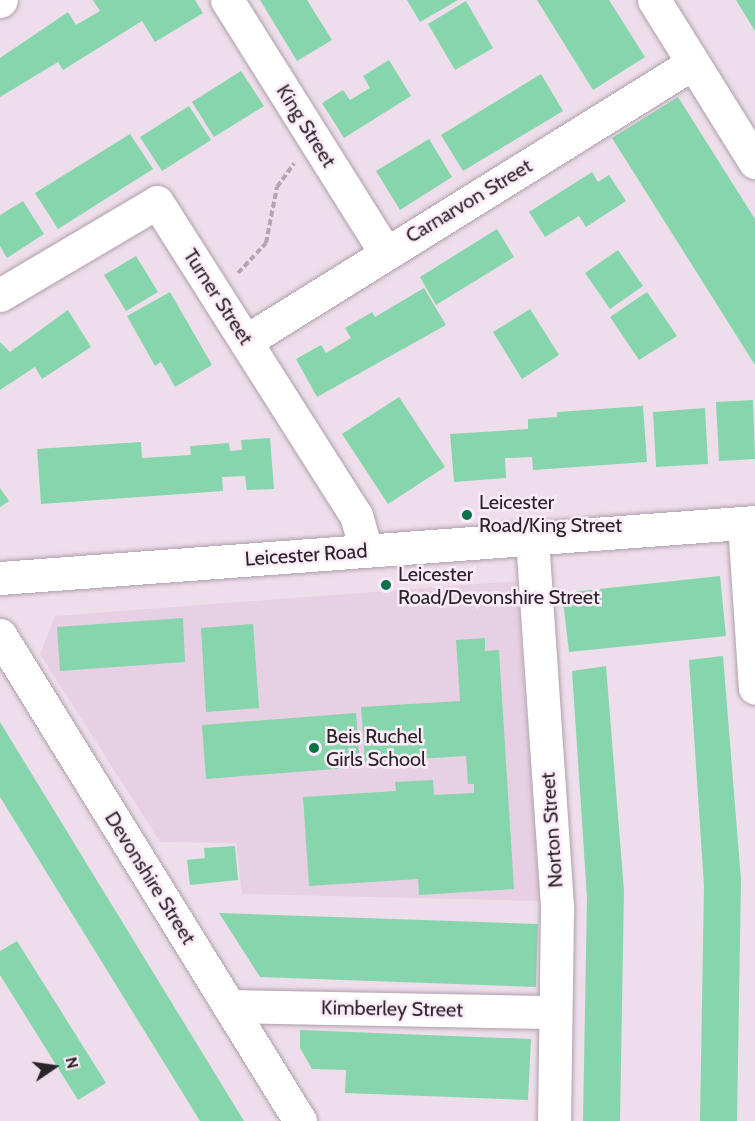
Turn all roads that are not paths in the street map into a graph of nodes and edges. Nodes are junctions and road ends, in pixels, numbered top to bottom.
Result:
1 (227, 0) edge
2 (654, 0) edge
3 (693, 63) junction
4 (755, 162) edge
5 (385, 252) junction
6 (0, 295) edge
7 (246, 341) junction
8 (749, 522) edge
9 (532, 539) junction
10 (366, 551) junction
11 (0, 578) edge
12 (0, 635) edge
13 (755, 688) edge
14 (229, 1006) junction
15 (555, 1012) junction
16 (300, 1121) edge
17 (555, 1121) edge

1 - 5 street, King Street
2 - 3 street
3 - 4 street
3 - 5 street, Carnarvon Street
5 - 7 street, Carnarvon Street
6 - 7 street, Turner Street
7 - 10 street, Turner Street
8 - 9 street, Leicester Road
8 - 13 street
9 - 10 street, Leicester Road
9 - 15 street, Norton Street
10 - 11 street, Leicester Road
12 - 14 street, Devonshire Street
14 - 15 street, Kimberley Street
14 - 16 street, Devonshire Street
15 - 17 street, Norton Street

